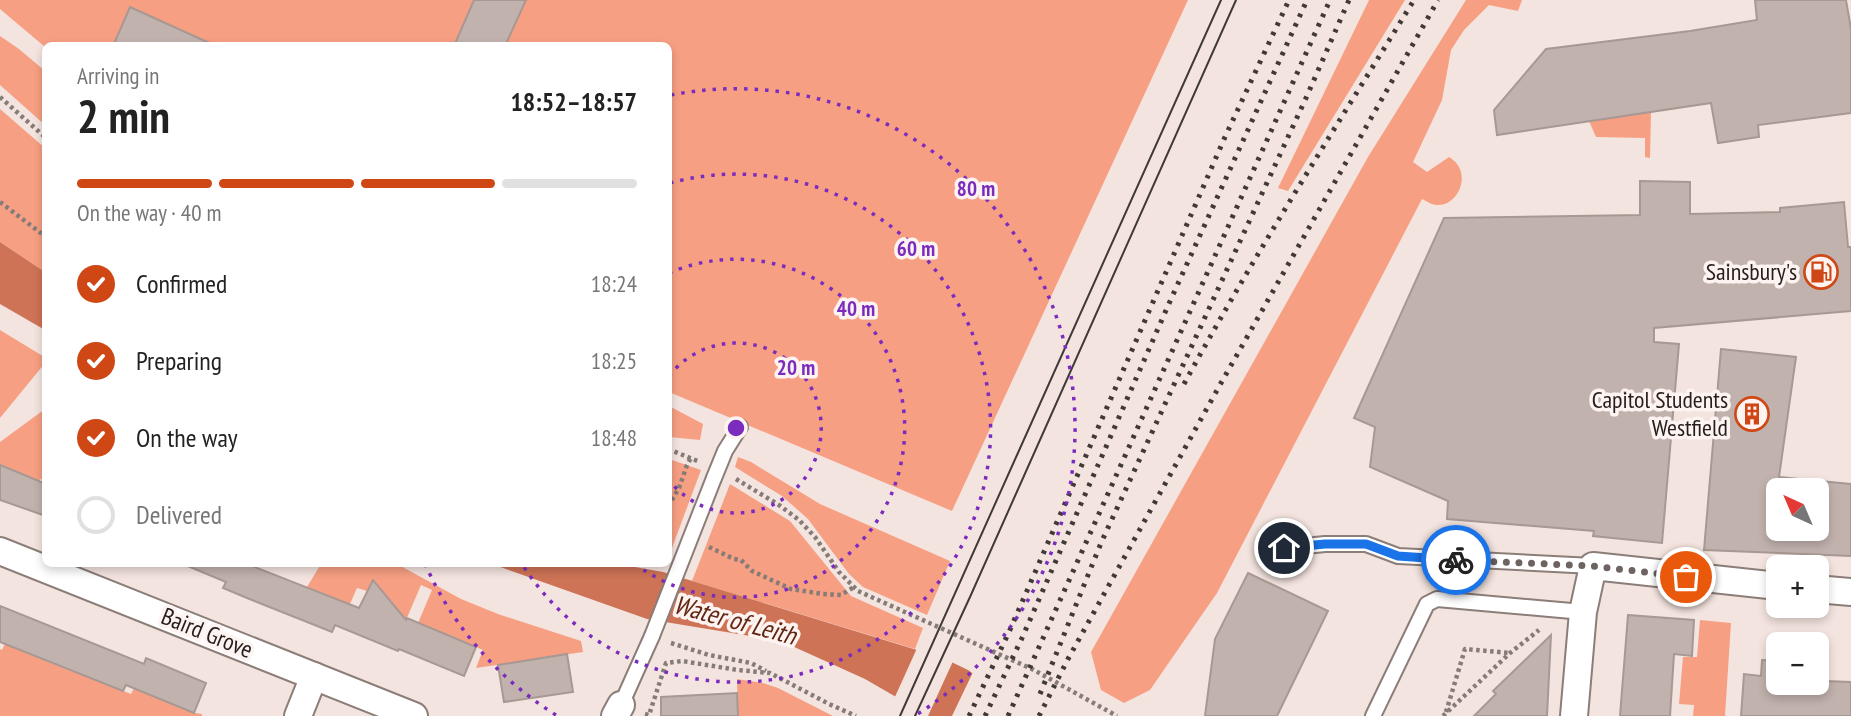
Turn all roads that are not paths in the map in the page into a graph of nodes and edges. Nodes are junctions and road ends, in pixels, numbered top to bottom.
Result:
1 (740, 427) dead end
2 (1284, 548) dead end
3 (0, 551) edge
4 (1593, 566) junction
5 (1766, 585) edge
6 (1829, 590) edge
7 (1851, 592) edge
8 (1583, 612) junction
9 (314, 676) junction
10 (618, 710) edge
11 (298, 716) edge
12 (414, 716) edge
13 (1373, 716) edge
14 (1574, 716) edge

1 - 10 lane, bridge
2 - 4 lane
3 - 9 street, Baird Grove
4 - 5 street
4 - 8 street
6 - 7 street
8 - 13 lane
8 - 14 street
9 - 11 street
9 - 12 street, Baird Grove

